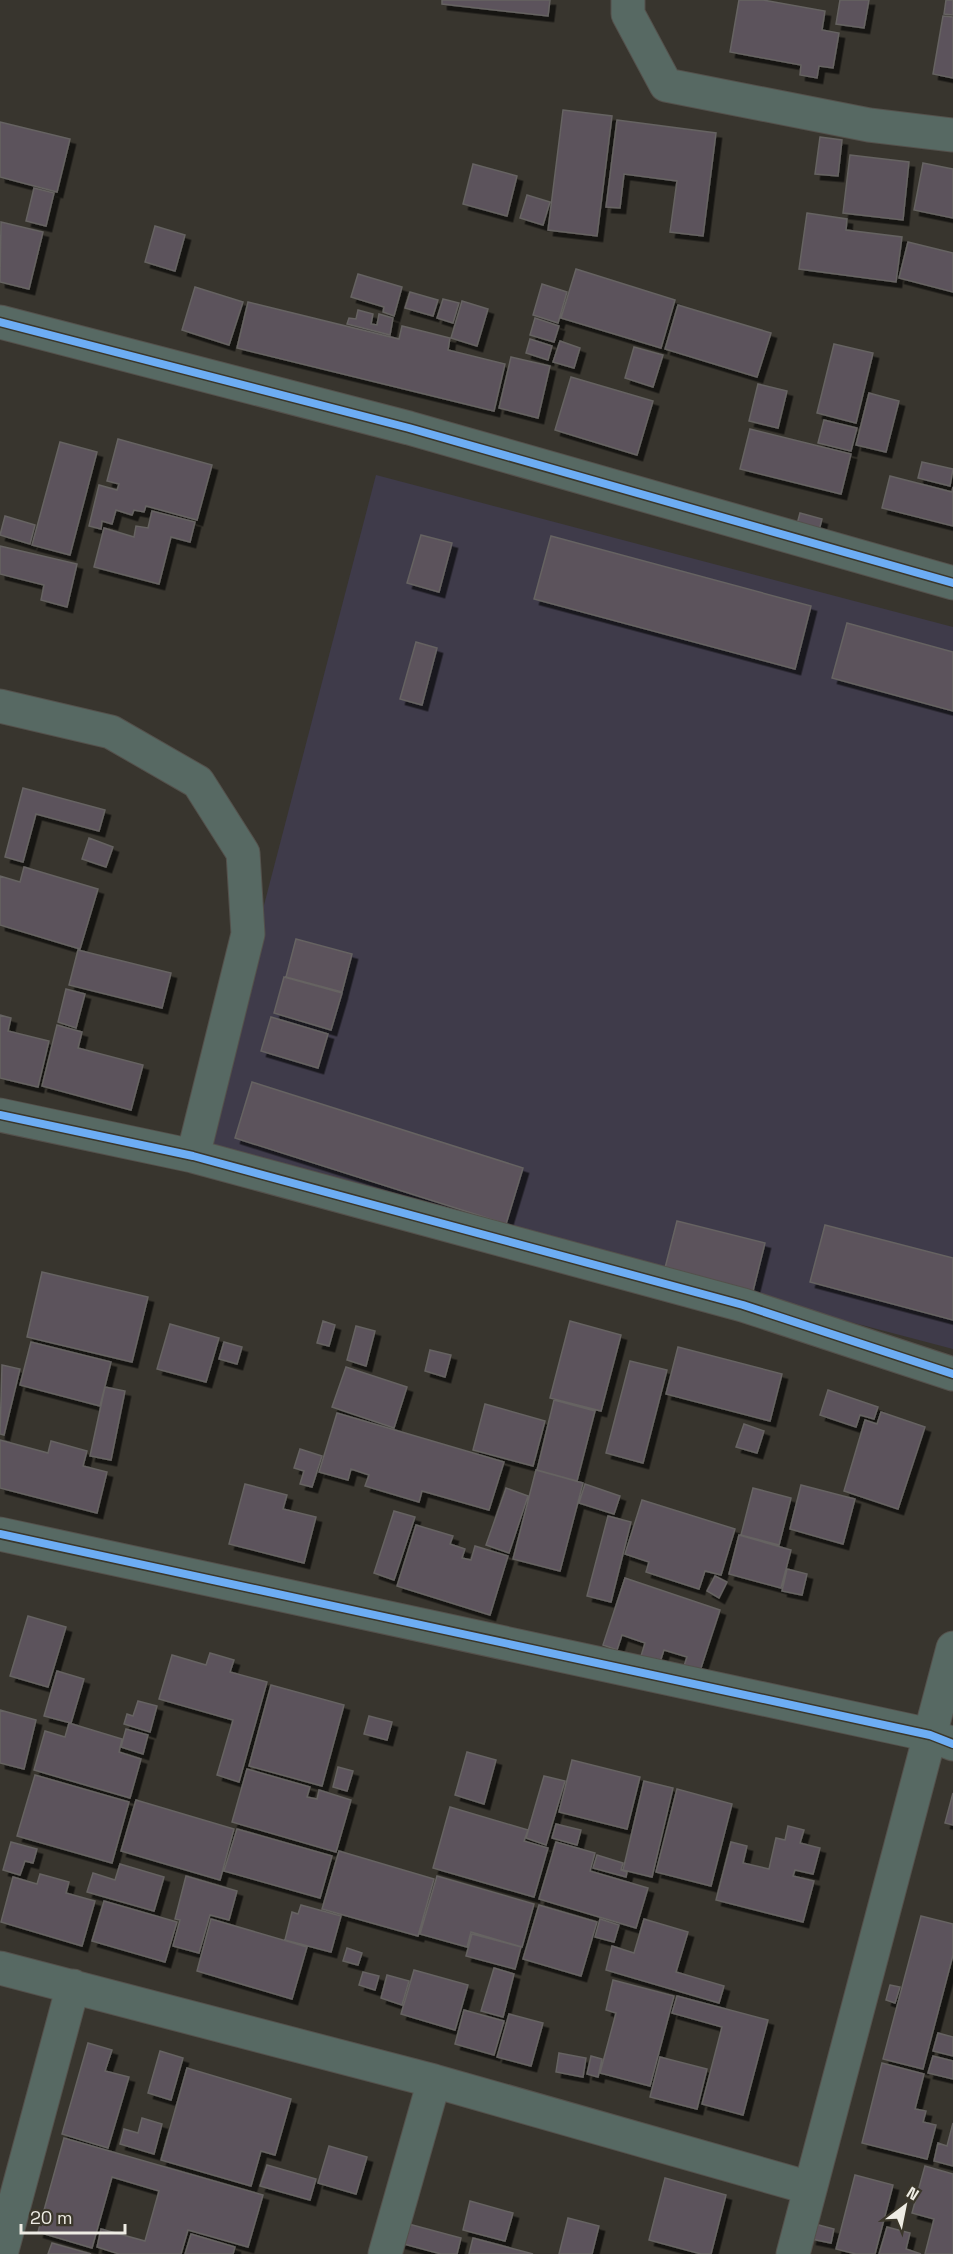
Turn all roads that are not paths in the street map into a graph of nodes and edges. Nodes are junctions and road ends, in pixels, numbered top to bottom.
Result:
1 (628, 0) edge
2 (953, 135) edge
3 (0, 322) edge
4 (953, 583) edge
5 (0, 706) edge
6 (0, 1115) edge
7 (193, 1156) junction
8 (953, 1374) edge
9 (0, 1534) edge
10 (953, 1648) edge
11 (941, 1739) edge
12 (0, 1968) edge
13 (73, 1986) junction
14 (434, 2081) junction
15 (810, 2188) junction
16 (1, 2254) edge
17 (385, 2254) edge
18 (793, 2254) edge

1 - 2 street
3 - 4 street
5 - 7 street
6 - 7 street
7 - 8 street
9 - 11 street
10 - 11 street
11 - 15 street
12 - 13 street
13 - 14 street
13 - 16 street
14 - 15 street
14 - 17 street
15 - 18 street

